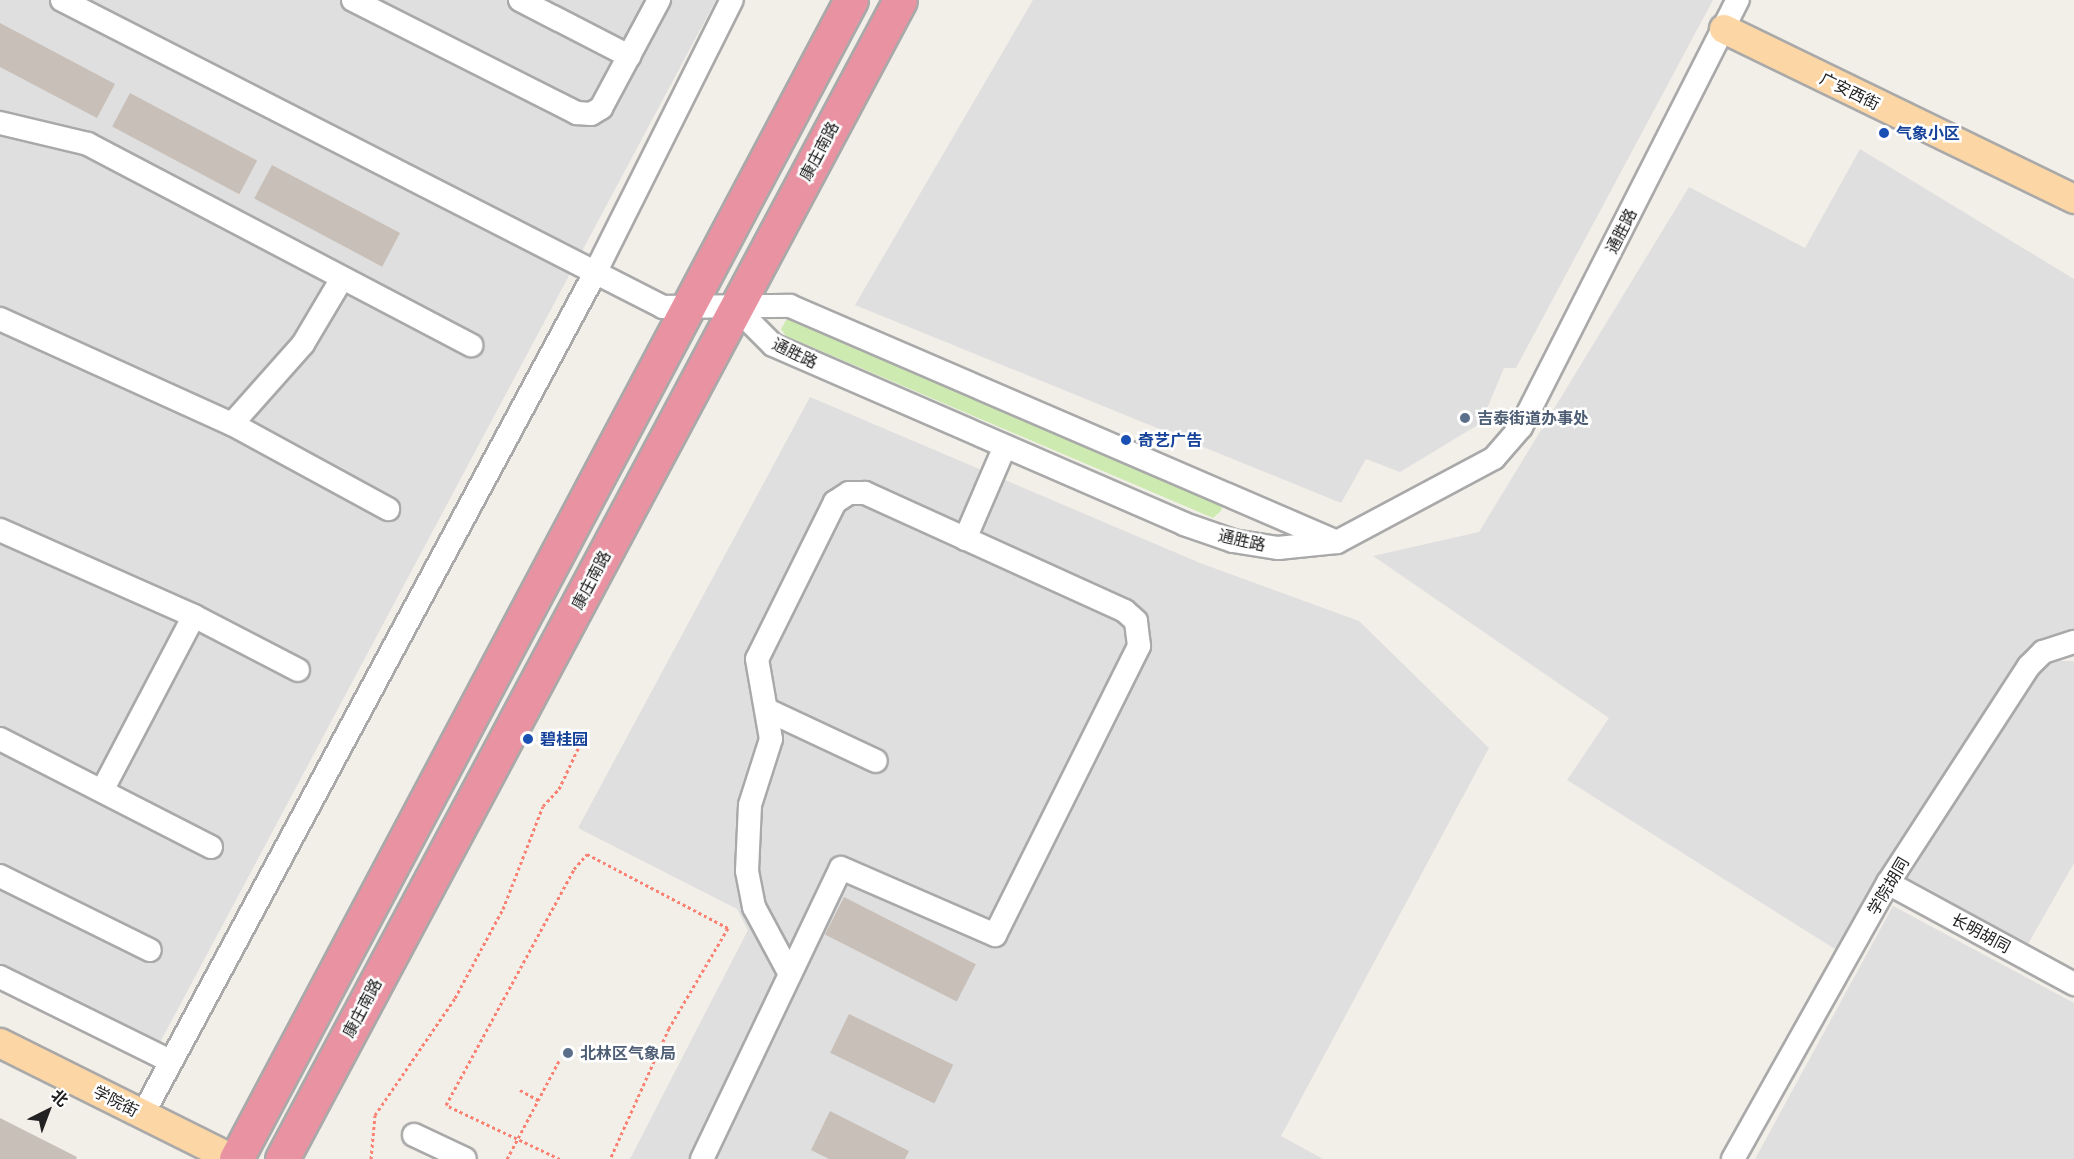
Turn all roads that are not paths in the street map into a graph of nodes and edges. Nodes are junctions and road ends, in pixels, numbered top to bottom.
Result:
1 (62, 0) edge
2 (353, 0) edge
3 (520, 0) edge
4 (659, 0) edge
5 (732, 0) edge
6 (851, 0) edge
7 (900, 0) edge
8 (1738, 0) edge
9 (1724, 29) junction
10 (629, 56) junction
11 (0, 123) edge
12 (2074, 199) edge
13 (595, 273) junction
14 (341, 280) junction
15 (689, 307) junction
16 (736, 308) junction
17 (0, 319) edge
18 (471, 345) dead end
19 (232, 424) junction
20 (1005, 446) junction
21 (388, 509) dead end
22 (0, 530) edge
23 (965, 538) junction
24 (1337, 542) junction
25 (194, 616) junction
26 (2074, 642) edge
27 (298, 670) dead end
28 (767, 710) junction
29 (0, 739) edge
30 (876, 761) dead end
31 (103, 789) junction
32 (211, 847) dead end
33 (0, 876) edge
34 (1888, 883) junction
35 (150, 950) dead end
36 (790, 974) junction
37 (0, 977) edge
38 (2074, 984) edge
39 (0, 1042) edge
40 (170, 1061) junction
41 (143, 1114) junction
42 (414, 1135) dead end
43 (235, 1159) edge
44 (282, 1159) edge
45 (465, 1159) edge
46 (702, 1159) edge
47 (1733, 1159) edge

1 - 13 street
2 - 10 street
3 - 10 street
4 - 10 street
5 - 13 street
6 - 15 highway
7 - 16 highway, 康庄南路
8 - 9 street, 通胜路
9 - 12 main road, 广安西街
9 - 24 street, 通胜路
11 - 14 street
13 - 15 street
13 - 40 street
14 - 18 street
14 - 19 street
15 - 16 street
15 - 43 highway
16 - 20 street, 通胜路
16 - 24 street, 通胜路
16 - 44 highway, 康庄南路
17 - 19 street
19 - 21 street
20 - 23 street
20 - 24 street, 通胜路
22 - 25 street
23 - 28 street
23 - 36 street
25 - 27 street
25 - 31 street
26 - 34 street, 学院胡同
28 - 30 street
28 - 36 street
29 - 31 street
31 - 32 street
33 - 35 street
34 - 38 street, 长明胡同
34 - 47 street, 学院胡同
36 - 46 street
37 - 40 street
39 - 41 main road, 学院街
40 - 41 street
41 - 43 main road, 学院街
42 - 45 street

